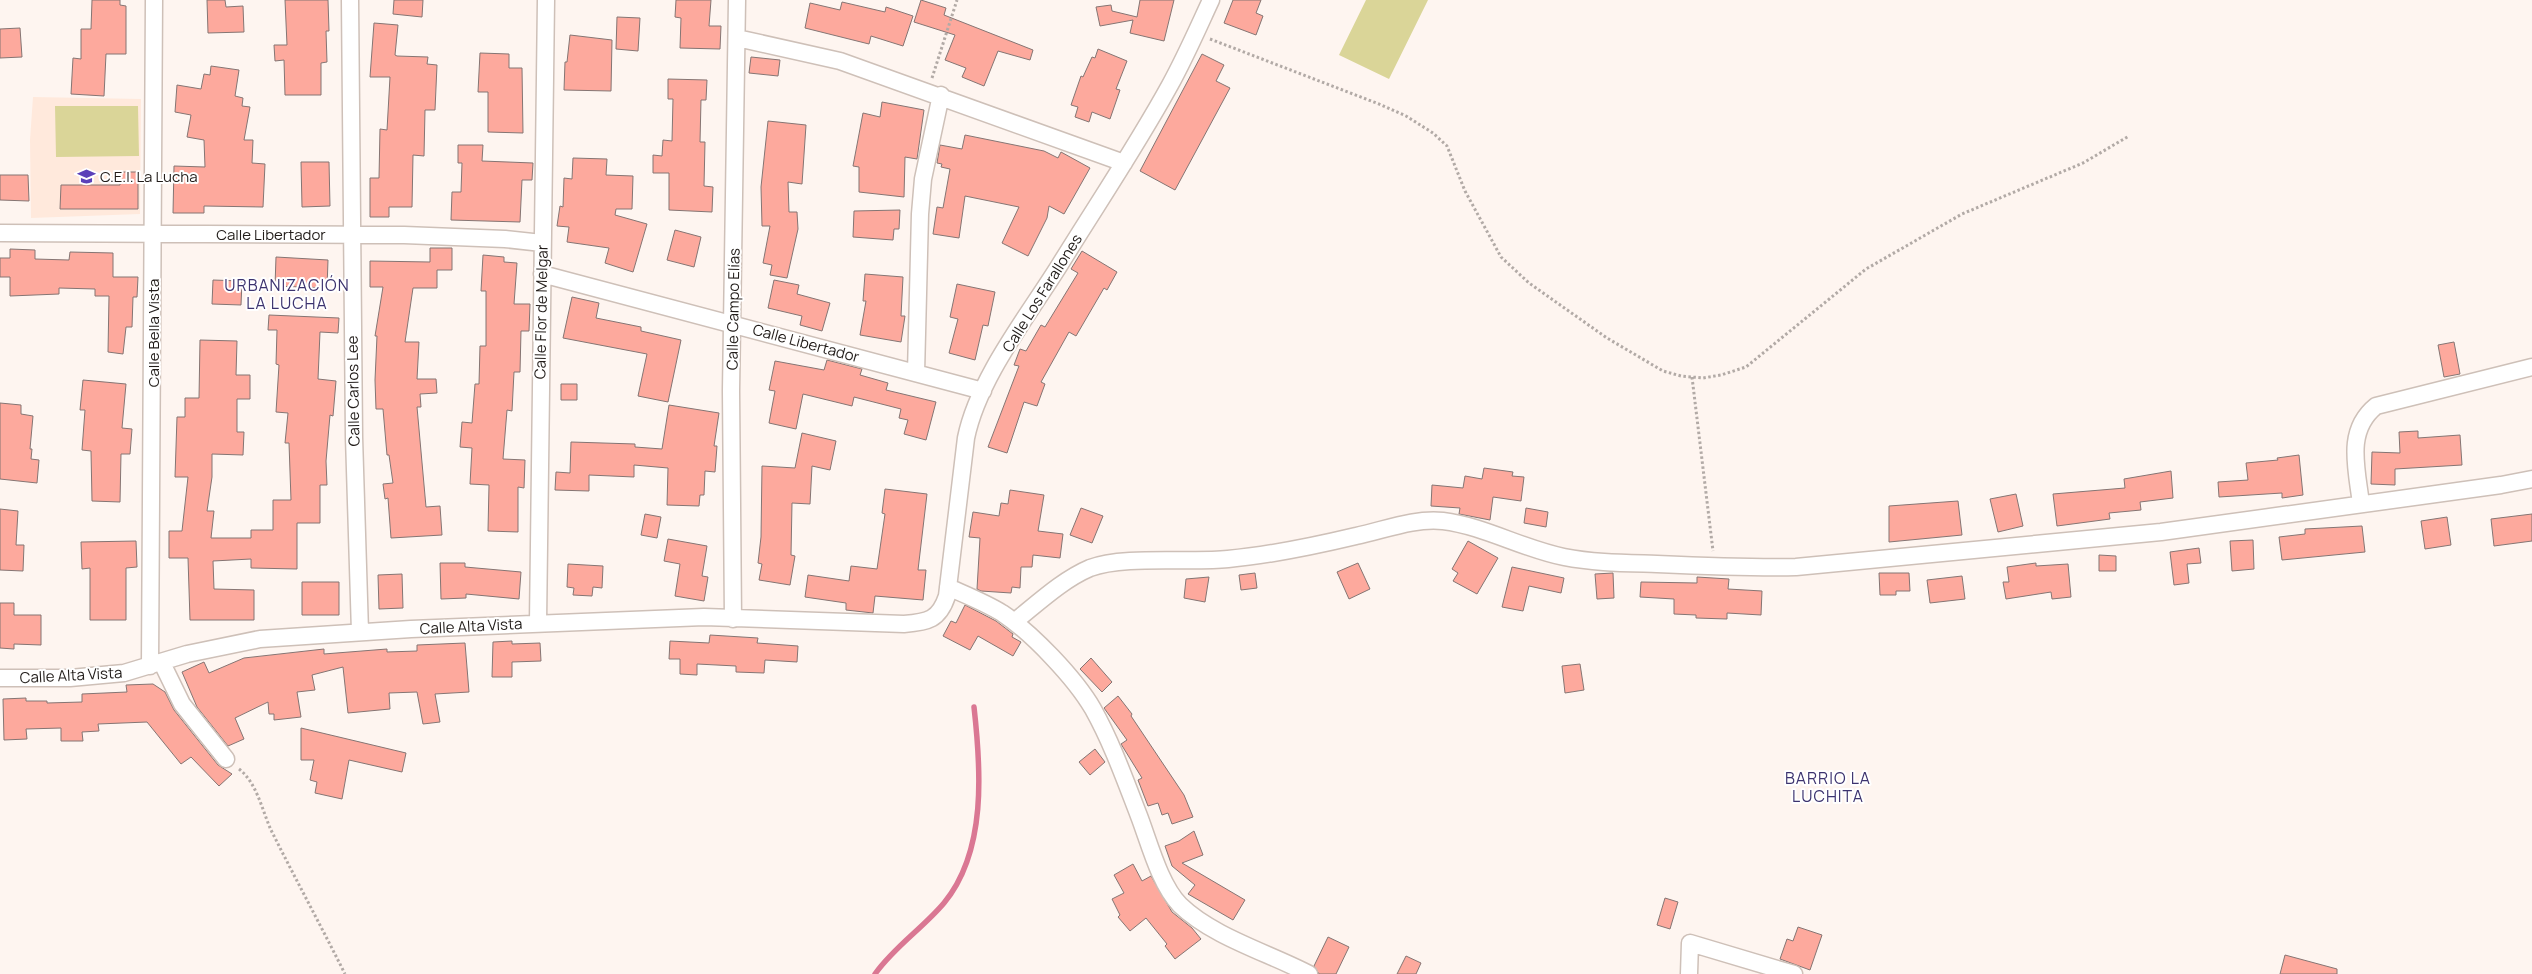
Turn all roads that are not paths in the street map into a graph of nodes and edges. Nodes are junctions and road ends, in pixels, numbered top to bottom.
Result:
1 (154, 0) edge
2 (350, 0) edge
3 (546, 0) edge
4 (737, 0) edge
5 (1211, 0) edge
6 (737, 38) junction
7 (935, 93) junction
8 (1124, 163) junction
9 (0, 233) edge
10 (153, 233) junction
11 (352, 234) junction
12 (542, 243) junction
13 (542, 274) junction
14 (732, 323) junction
15 (2532, 367) edge
16 (916, 373) junction
17 (982, 391) junction
18 (2532, 479) edge
19 (2361, 504) junction
20 (948, 587) junction
21 (942, 609) joint
22 (733, 618) junction
23 (1014, 622) junction
24 (538, 623) junction
25 (360, 632) junction
26 (156, 664) junction
27 (0, 678) edge
28 (226, 759) road end
29 (1310, 974) edge
30 (1689, 974) edge
31 (1794, 974) edge

1 - 10 street, Calle Bella Vista
2 - 11 street, Calle Carlos Lee
3 - 12 street, Calle Flor de Melgar
4 - 6 street, Calle Campo Elías
5 - 8 street, Calle Los Farallones
6 - 7 street
6 - 14 street, Calle Campo Elías
7 - 8 street
7 - 16 street
8 - 17 street, Calle Los Farallones
9 - 10 street, Calle Libertador
10 - 11 street, Calle Libertador
10 - 26 street, Calle Bella Vista
11 - 12 street, Calle Libertador
11 - 25 street, Calle Carlos Lee
12 - 13 street, Calle Flor de Melgar
13 - 14 street, Calle Libertador
13 - 24 street, Calle Flor de Melgar
14 - 16 street, Calle Libertador
14 - 22 street, Calle Campo Elías
15 - 19 street
16 - 17 street, Calle Libertador
17 - 20 street, Calle Los Farallones
18 - 19 street
19 - 23 street
20 - 21 street, Calle Los Farallones
20 - 23 street
21 - 22 street, Calle Alta Vista
22 - 24 street, Calle Alta Vista
23 - 29 street
24 - 25 street, Calle Alta Vista
25 - 26 street, Calle Alta Vista
26 - 27 street, Calle Alta Vista
26 - 28 street
30 - 31 street

